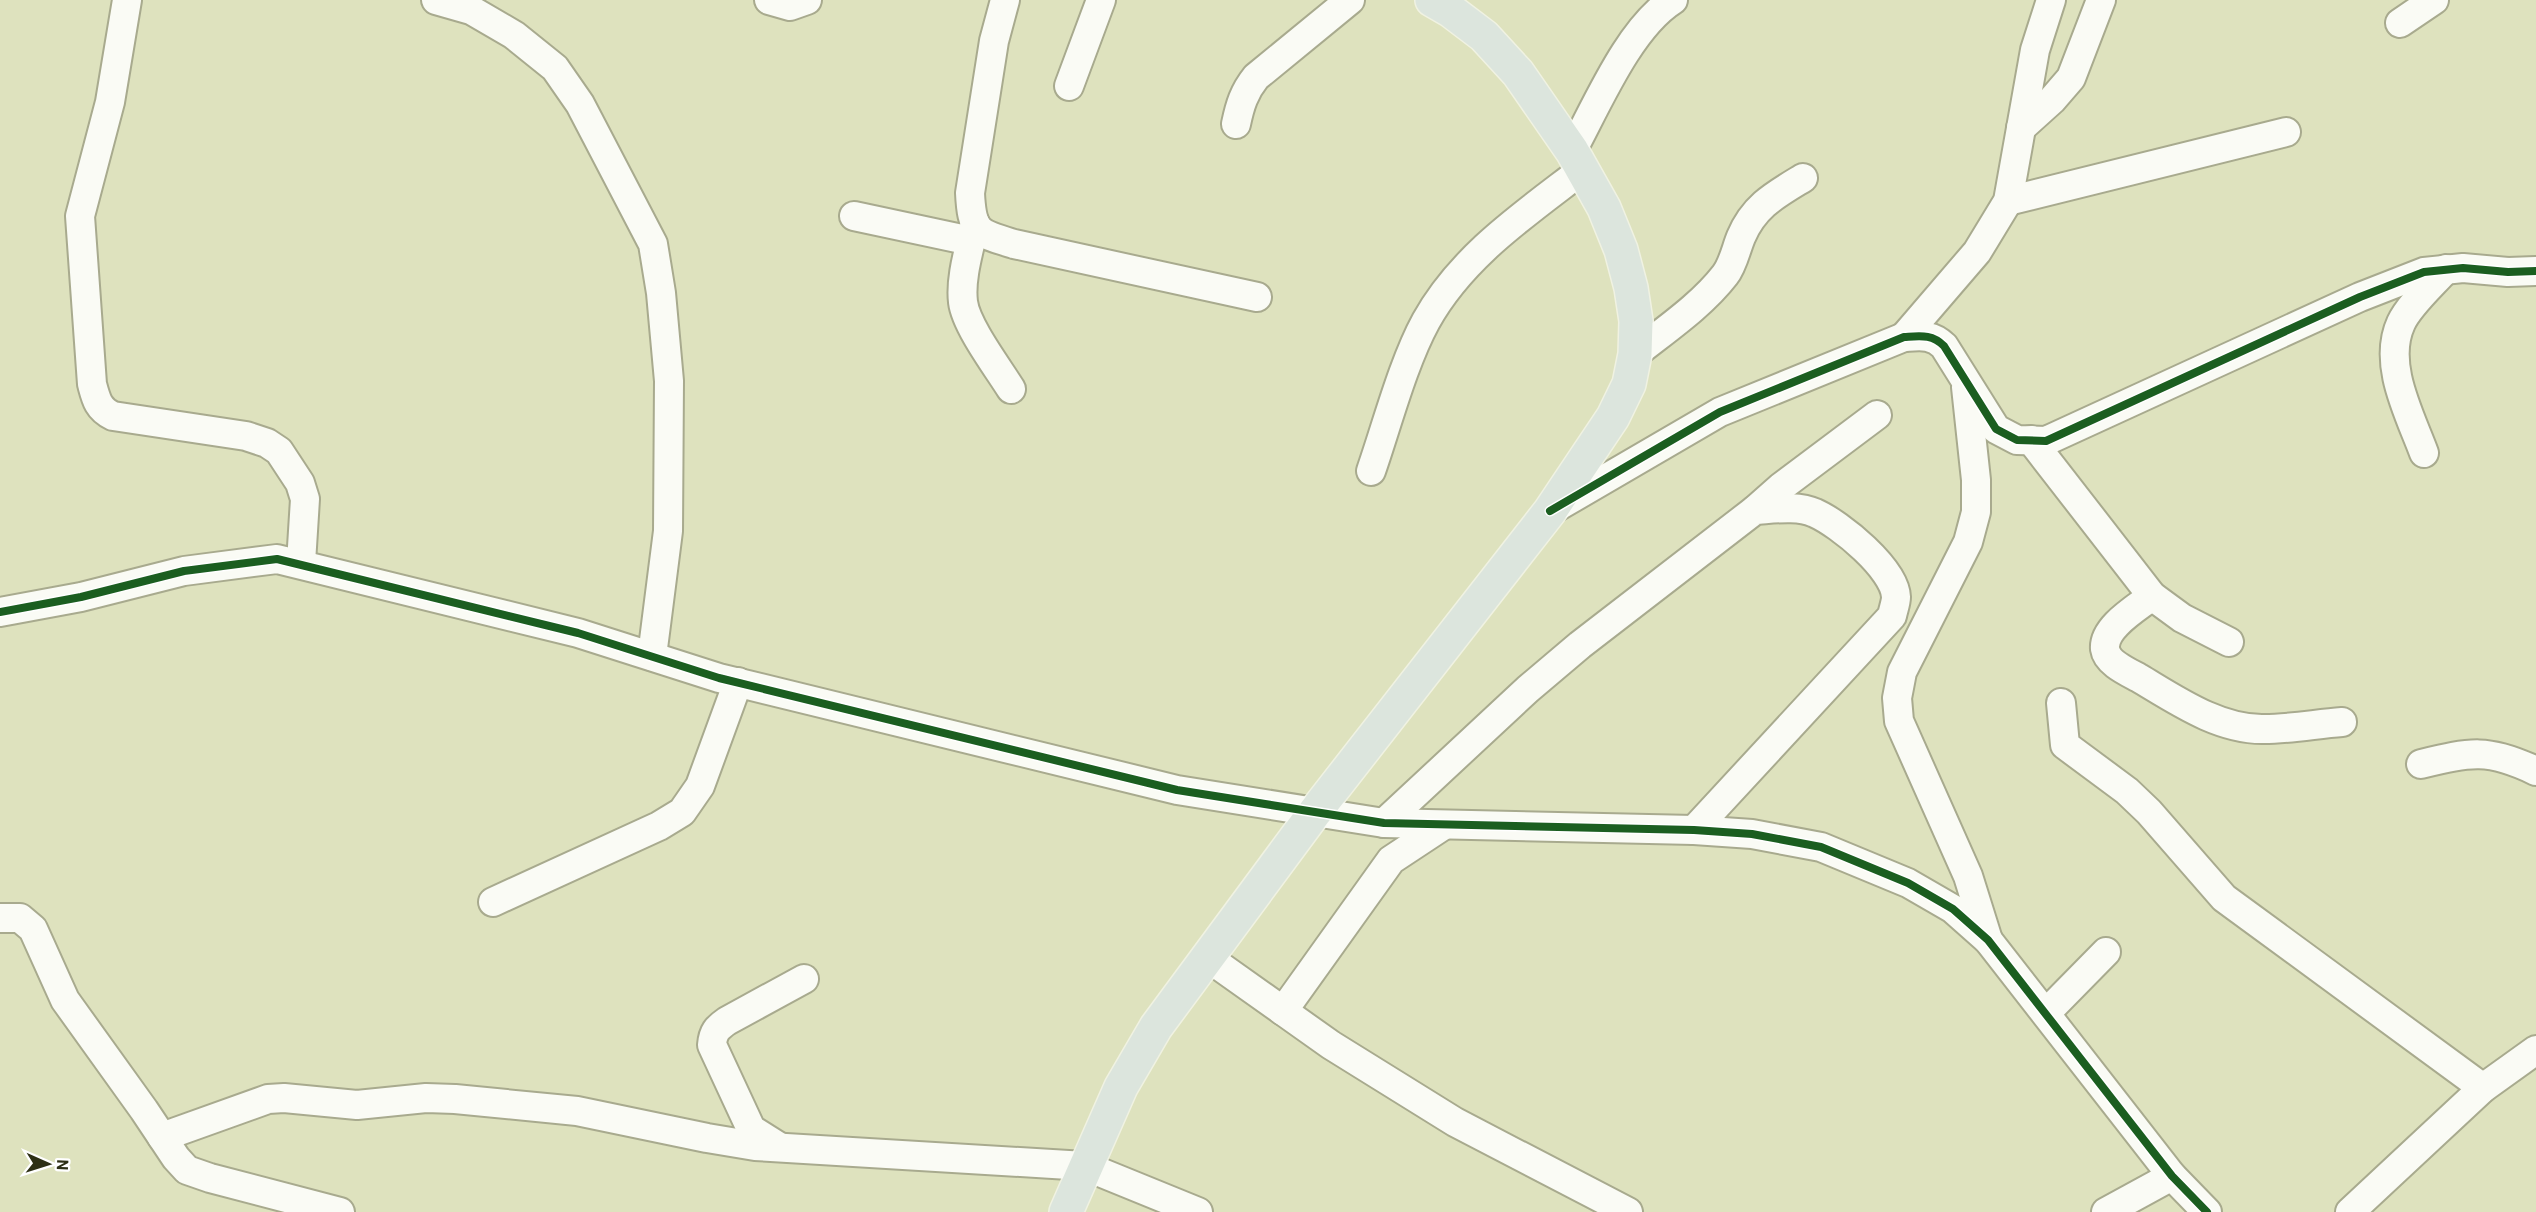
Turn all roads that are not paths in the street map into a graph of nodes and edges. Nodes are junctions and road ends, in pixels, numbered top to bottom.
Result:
1 (127, 0) edge
2 (436, 0) edge
3 (769, 0) edge
4 (807, 0) edge
5 (1005, 0) edge
6 (1101, 0) edge
7 (1350, 0) edge
8 (1431, 0) edge
9 (1673, 0) edge
10 (2051, 0) edge
11 (2101, 0) edge
12 (2434, 0) edge
13 (2400, 23) dead end
14 (1069, 86) dead end
15 (1236, 124) dead end
16 (2021, 128) junction
17 (2286, 132) dead end
18 (1577, 160) junction
19 (1803, 178) dead end
20 (2008, 201) junction
21 (854, 216) dead end
22 (973, 232) junction
23 (2446, 269) junction
24 (2536, 271) edge
25 (1257, 297) dead end
26 (1904, 337) junction
27 (1635, 354) junction
28 (1966, 381) junction
29 (1011, 389) dead end
30 (1877, 415) dead end
31 (2031, 440) junction
32 (2424, 453) dead end
33 (1371, 471) dead end
34 (1755, 510) junction
35 (1550, 511) junction
36 (301, 563) junction
37 (2152, 596) junction
38 (0, 612) edge
39 (2229, 642) dead end
40 (652, 656) junction
41 (738, 682) junction
42 (2061, 703) dead end
43 (2342, 722) dead end
44 (2421, 764) dead end
45 (2536, 771) edge
46 (1315, 812) junction
47 (1384, 824) junction
48 (1444, 825) junction
49 (1694, 831) junction
50 (493, 902) dead end
51 (0, 918) edge
52 (1988, 939) junction
53 (2106, 952) dead end
54 (1207, 957) junction
55 (804, 979) dead end
56 (1283, 1011) junction
57 (2046, 1013) junction
58 (2536, 1050) edge
59 (2483, 1088) junction
60 (162, 1137) junction
61 (780, 1147) junction
62 (1085, 1166) junction
63 (2172, 1176) junction
64 (340, 1212) edge
65 (1066, 1212) edge
66 (1197, 1212) edge
67 (1628, 1212) edge
68 (2106, 1212) edge
69 (2207, 1212) edge
70 (2350, 1212) edge

1 - 36 street
2 - 40 street
3 - 4 street
5 - 22 street
6 - 14 street
7 - 15 street
8 - 18 main road
9 - 18 street
10 - 16 street
11 - 16 street
12 - 13 street
16 - 20 street
17 - 20 street
18 - 27 main road
18 - 33 street
19 - 27 street
20 - 26 street
21 - 22 street
22 - 25 street
22 - 29 street
23 - 24 street
23 - 31 street
23 - 32 street
26 - 28 street
26 - 35 street
27 - 35 main road
28 - 31 street
28 - 52 street
30 - 34 street
31 - 37 street
34 - 47 street
34 - 49 street
35 - 46 main road
36 - 38 street
36 - 40 street
37 - 39 street
37 - 43 street
40 - 41 street
41 - 46 street
41 - 50 street
42 - 59 street
44 - 45 street
46 - 47 street
46 - 54 main road
47 - 48 street
48 - 49 street
48 - 56 street
49 - 52 street
51 - 60 street
52 - 57 street
53 - 57 street
54 - 56 street
54 - 62 main road
55 - 61 street
56 - 67 street
57 - 63 street
58 - 59 street
59 - 70 street
60 - 61 street
60 - 64 street
61 - 62 street
62 - 65 main road
62 - 66 street
63 - 68 street
63 - 69 street

